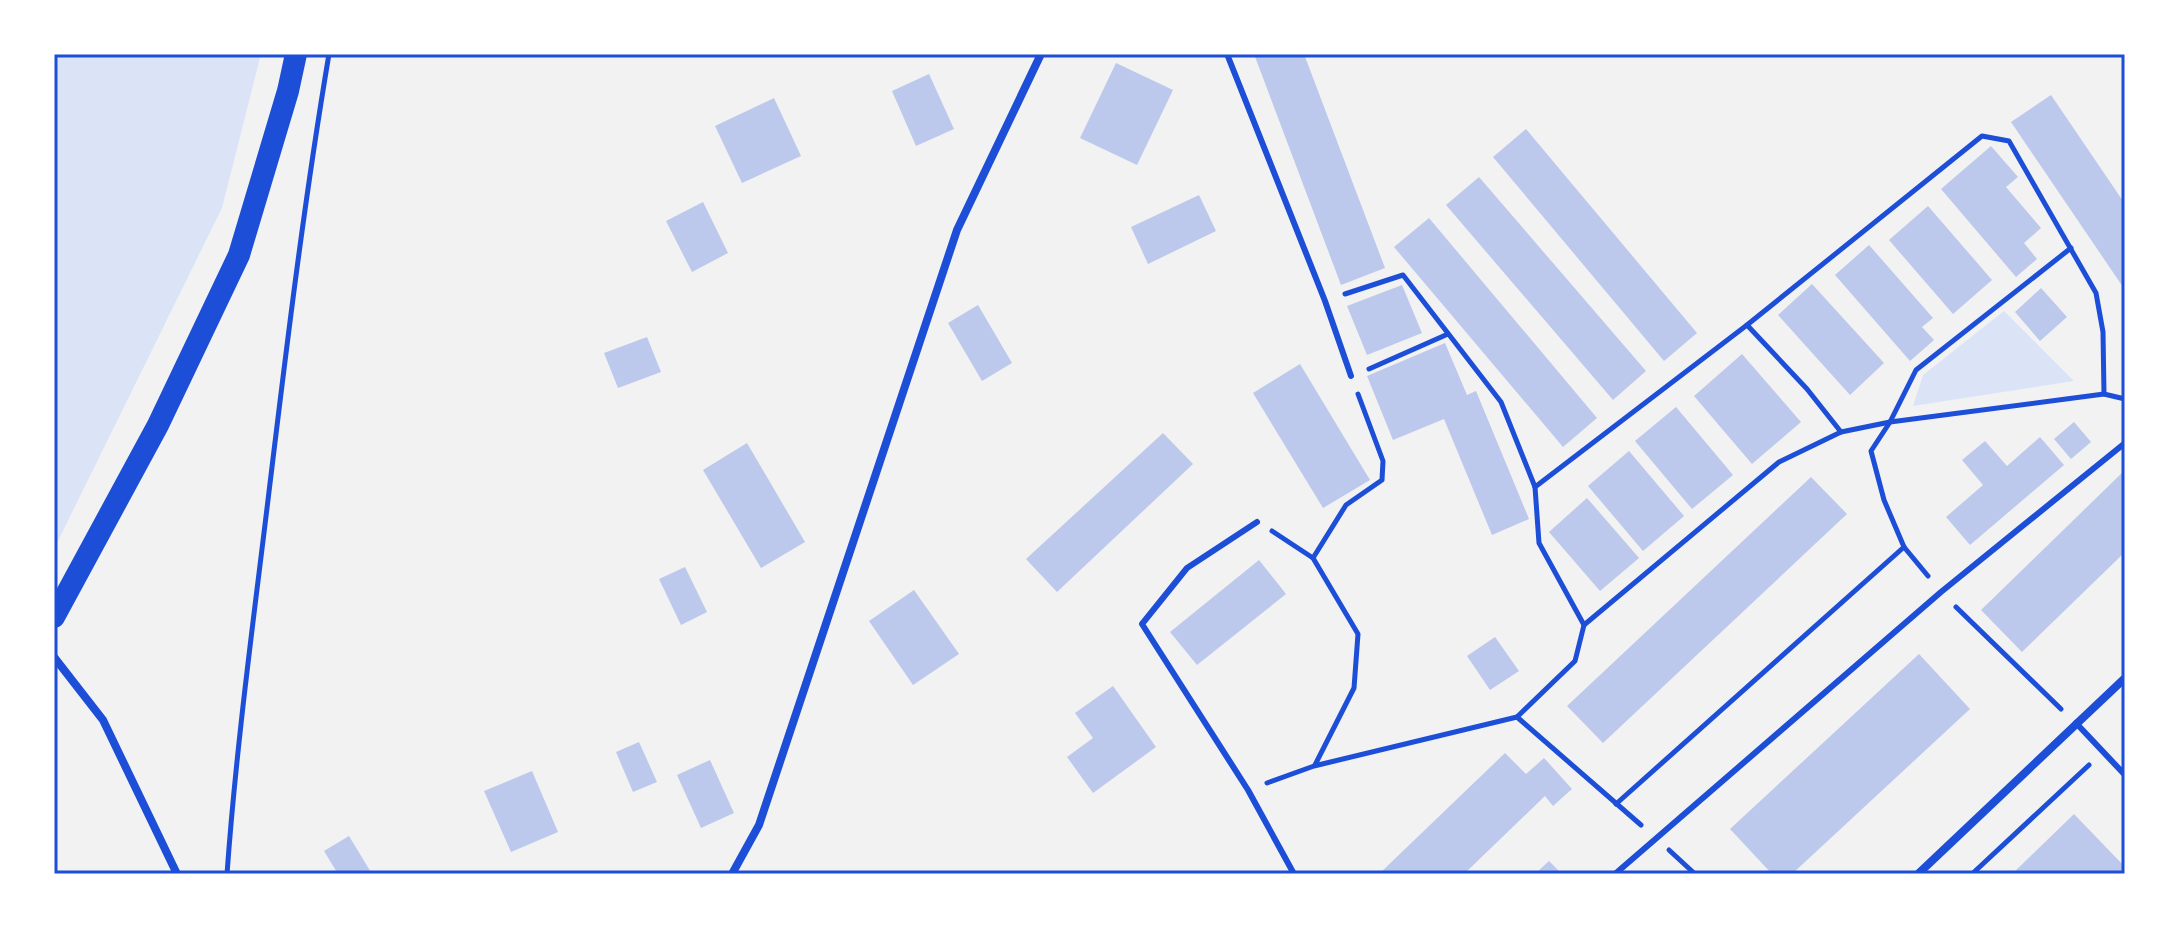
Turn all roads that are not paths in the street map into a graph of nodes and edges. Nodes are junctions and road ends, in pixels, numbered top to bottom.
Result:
1 (296, 54) edge
2 (1041, 54) edge
3 (1227, 54) edge
4 (1351, 376) road end
5 (2125, 443) edge
6 (1257, 522) road end
7 (54, 617) edge
8 (54, 657) edge
9 (2125, 678) edge
10 (2076, 723) junction
11 (2125, 775) edge
12 (177, 874) edge
13 (732, 874) edge
14 (1294, 874) edge
15 (1615, 874) edge
16 (1918, 874) edge

1 - 7 highway
2 - 13 street
3 - 4 lane
5 - 15 lane
6 - 14 lane
8 - 12 street
9 - 10 street
10 - 11 lane
10 - 16 street

